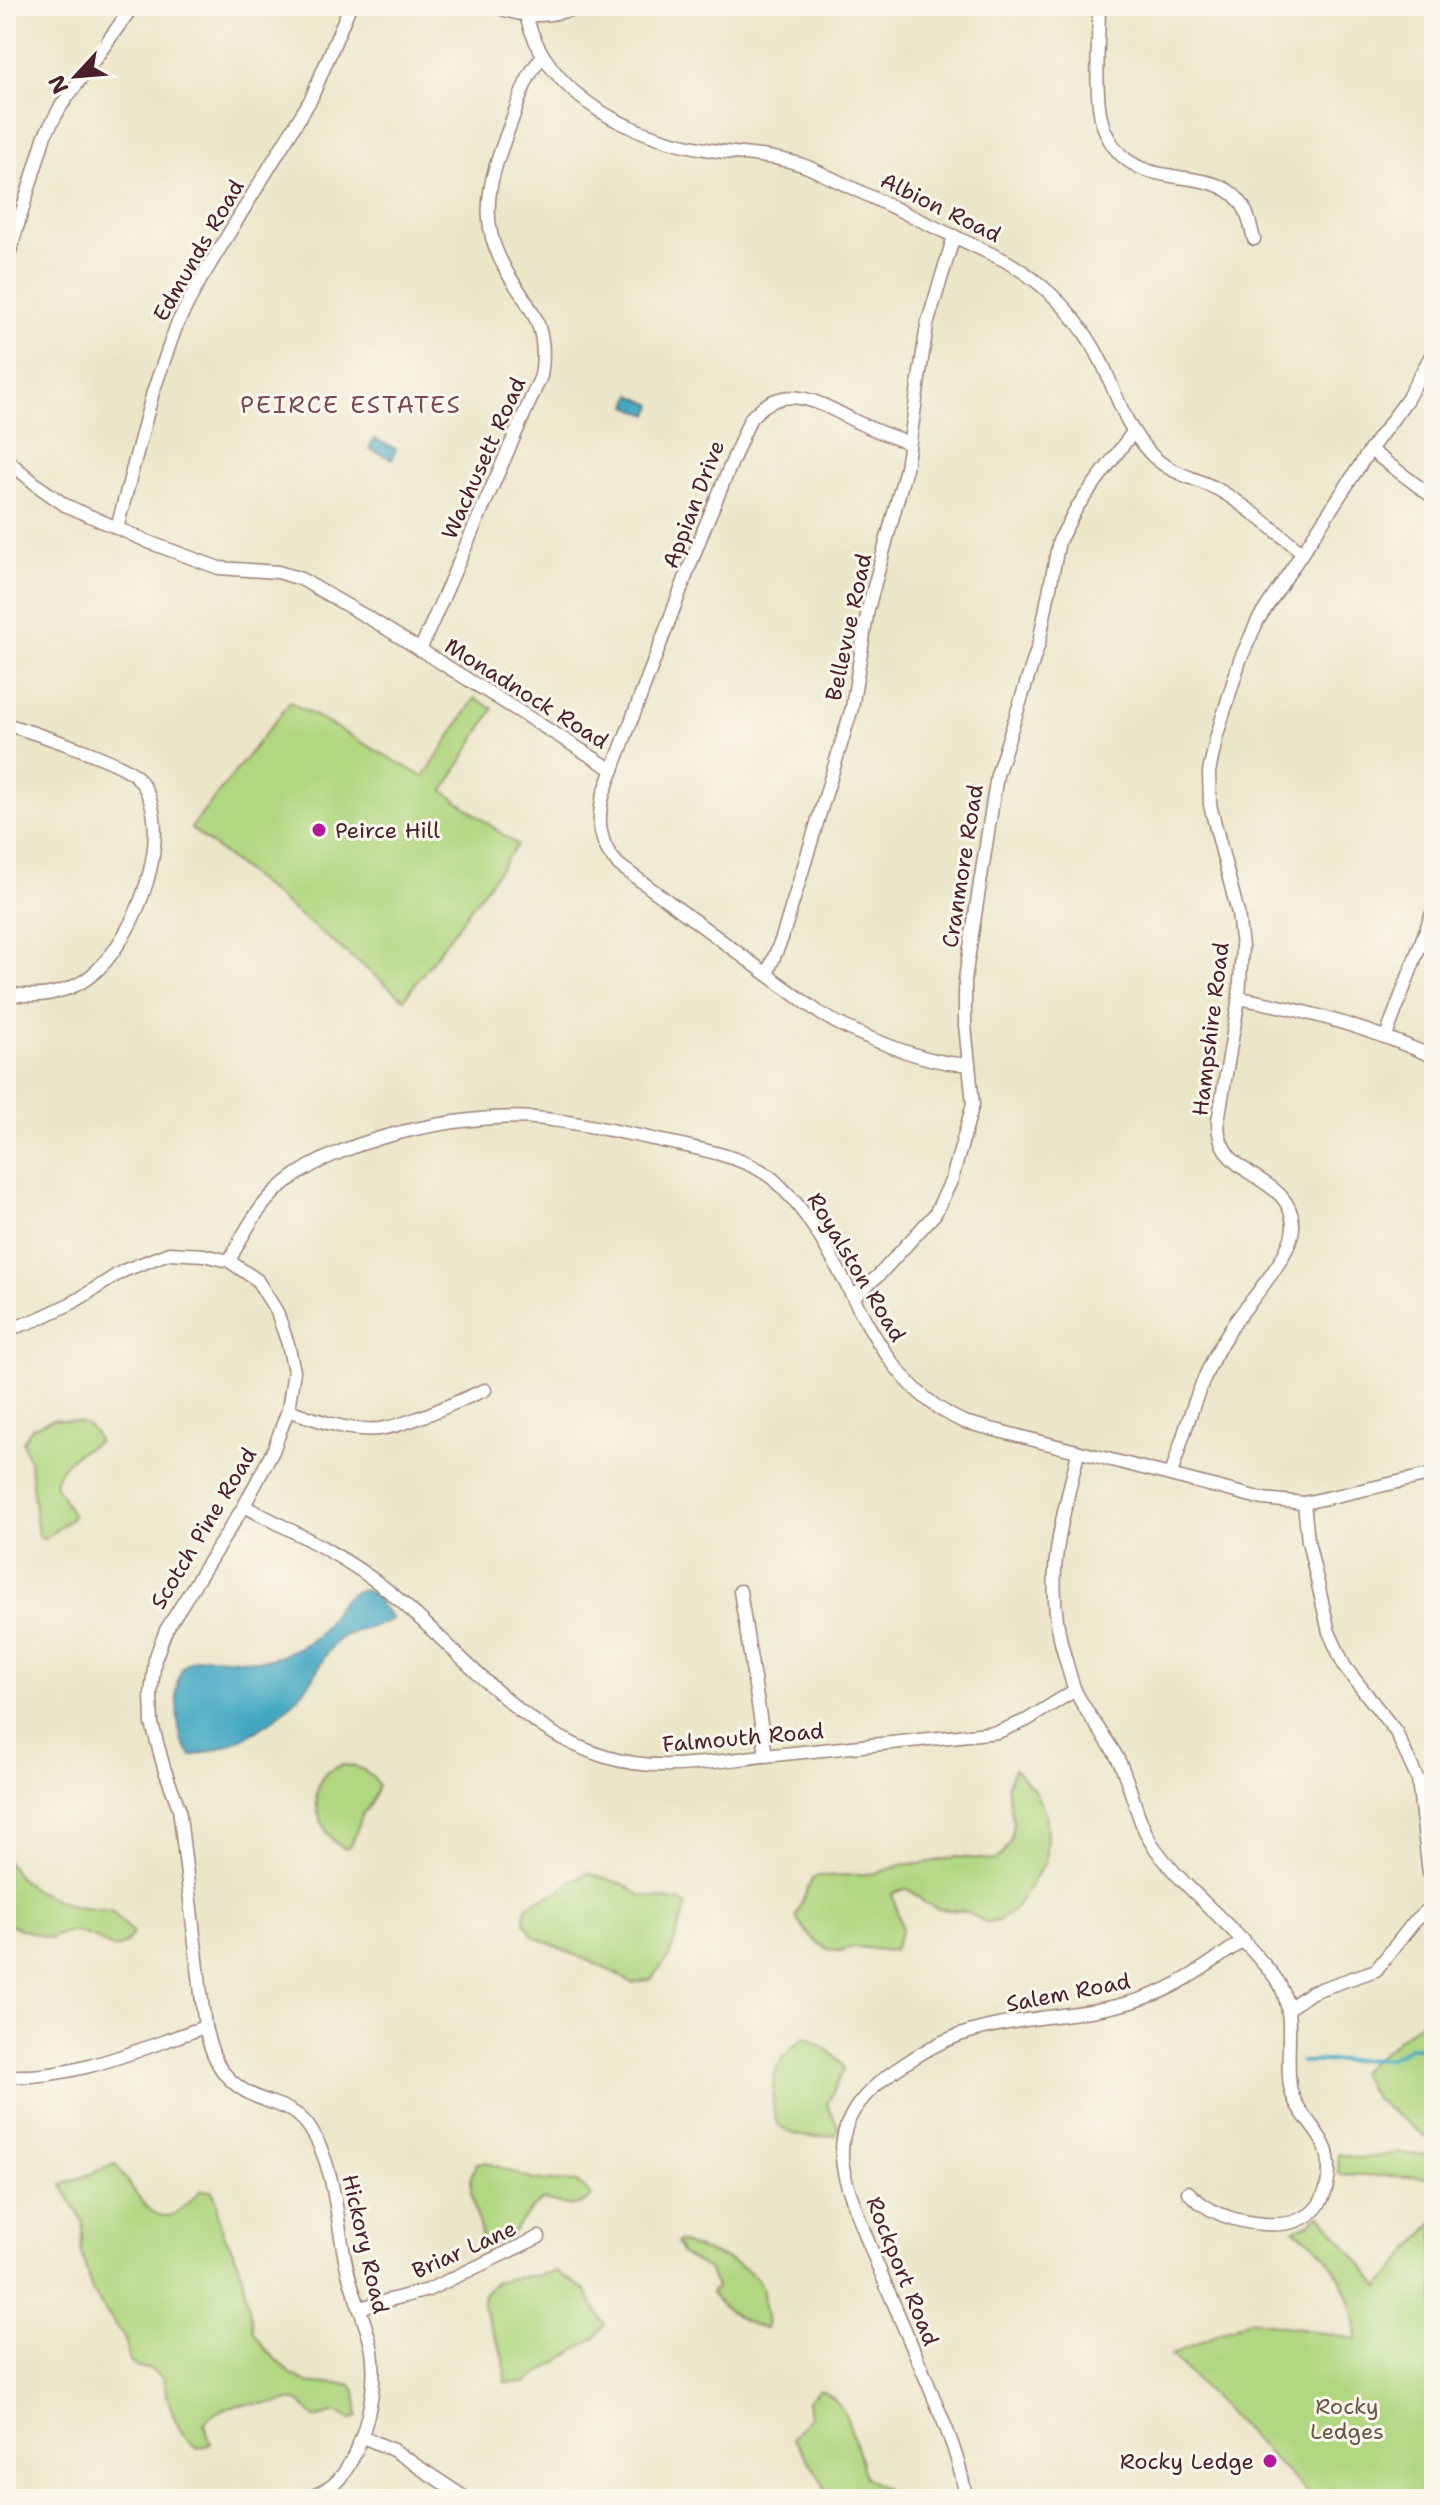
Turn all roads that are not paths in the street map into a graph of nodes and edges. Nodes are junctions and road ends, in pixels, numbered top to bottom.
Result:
1 (133, 6) edge
2 (350, 6) edge
3 (495, 6) edge
4 (583, 6) edge
5 (1099, 6) edge
6 (526, 16) junction
7 (543, 56) junction
8 (954, 236) junction
9 (1254, 239) dead end
10 (6, 264) edge
11 (1434, 350) edge
12 (1133, 432) junction
13 (909, 443) junction
14 (1370, 450) junction
15 (6, 459) edge
16 (1434, 498) edge
17 (117, 528) junction
18 (1302, 552) junction
19 (420, 650) junction
20 (6, 724) edge
21 (613, 770) junction
22 (1434, 908) edge
23 (767, 974) junction
24 (6, 993) edge
25 (1239, 998) junction
26 (1386, 1036) junction
27 (1434, 1057) edge
28 (969, 1064) junction
29 (229, 1261) junction
30 (853, 1297) junction
31 (6, 1327) edge
32 (485, 1390) dead end
33 (288, 1410) junction
34 (1078, 1453) junction
35 (1434, 1474) edge
36 (1171, 1475) junction
37 (1304, 1503) junction
38 (244, 1506) junction
39 (740, 1591) dead end
40 (1075, 1690) junction
41 (766, 1755) junction
42 (1434, 1887) edge
43 (1434, 1904) edge
44 (1244, 1940) junction
45 (1289, 2008) junction
46 (205, 2027) junction
47 (893, 2071) joint
48 (6, 2076) edge
49 (1188, 2192) dead end
50 (539, 2237) dead end
51 (359, 2308) junction
52 (363, 2437) junction
53 (304, 2499) edge
54 (467, 2499) edge
55 (966, 2499) edge

1 - 10 street
2 - 17 street, Edmunds Road
3 - 6 street
4 - 6 street
5 - 9 street
6 - 7 street, Albion Road
7 - 8 street, Albion Road
7 - 19 street, Wachusett Road
8 - 12 street, Albion Road
8 - 13 street, Bellevue Road
11 - 14 street, Hampshire Road
12 - 18 street, Albion Road
12 - 28 street, Cranmore Road
13 - 21 street, Appian Drive
13 - 23 street, Bellevue Road
14 - 16 street
14 - 18 street, Hampshire Road
15 - 17 street, Monadnock Road
17 - 19 street, Monadnock Road
18 - 25 street, Hampshire Road
19 - 21 street, Monadnock Road
20 - 24 street
21 - 23 street, Monadnock Road
22 - 26 street
23 - 28 street, Monadnock Road
25 - 26 street
25 - 36 street, Hampshire Road
26 - 27 street
28 - 30 street, Cranmore Road
29 - 30 street, Royalston Road
29 - 31 street, Scotch Pine Road
29 - 33 street, Scotch Pine Road
30 - 34 street, Royalston Road
32 - 33 street
33 - 38 street, Scotch Pine Road
34 - 36 street, Royalston Road
34 - 40 street
35 - 37 street, Royalston Road
36 - 37 street, Royalston Road
37 - 42 street
38 - 41 street, Falmouth Road
38 - 46 street, Scotch Pine Road
39 - 41 street
40 - 41 street, Falmouth Road
40 - 44 street
43 - 45 street
44 - 45 street
44 - 47 street, Salem Road
45 - 49 street
46 - 48 street
46 - 51 street, Hickory Road
47 - 55 street, Rockport Road
50 - 51 street, Briar Lane
51 - 52 street, Hickory Road
52 - 53 street, Hickory Road
52 - 54 street

